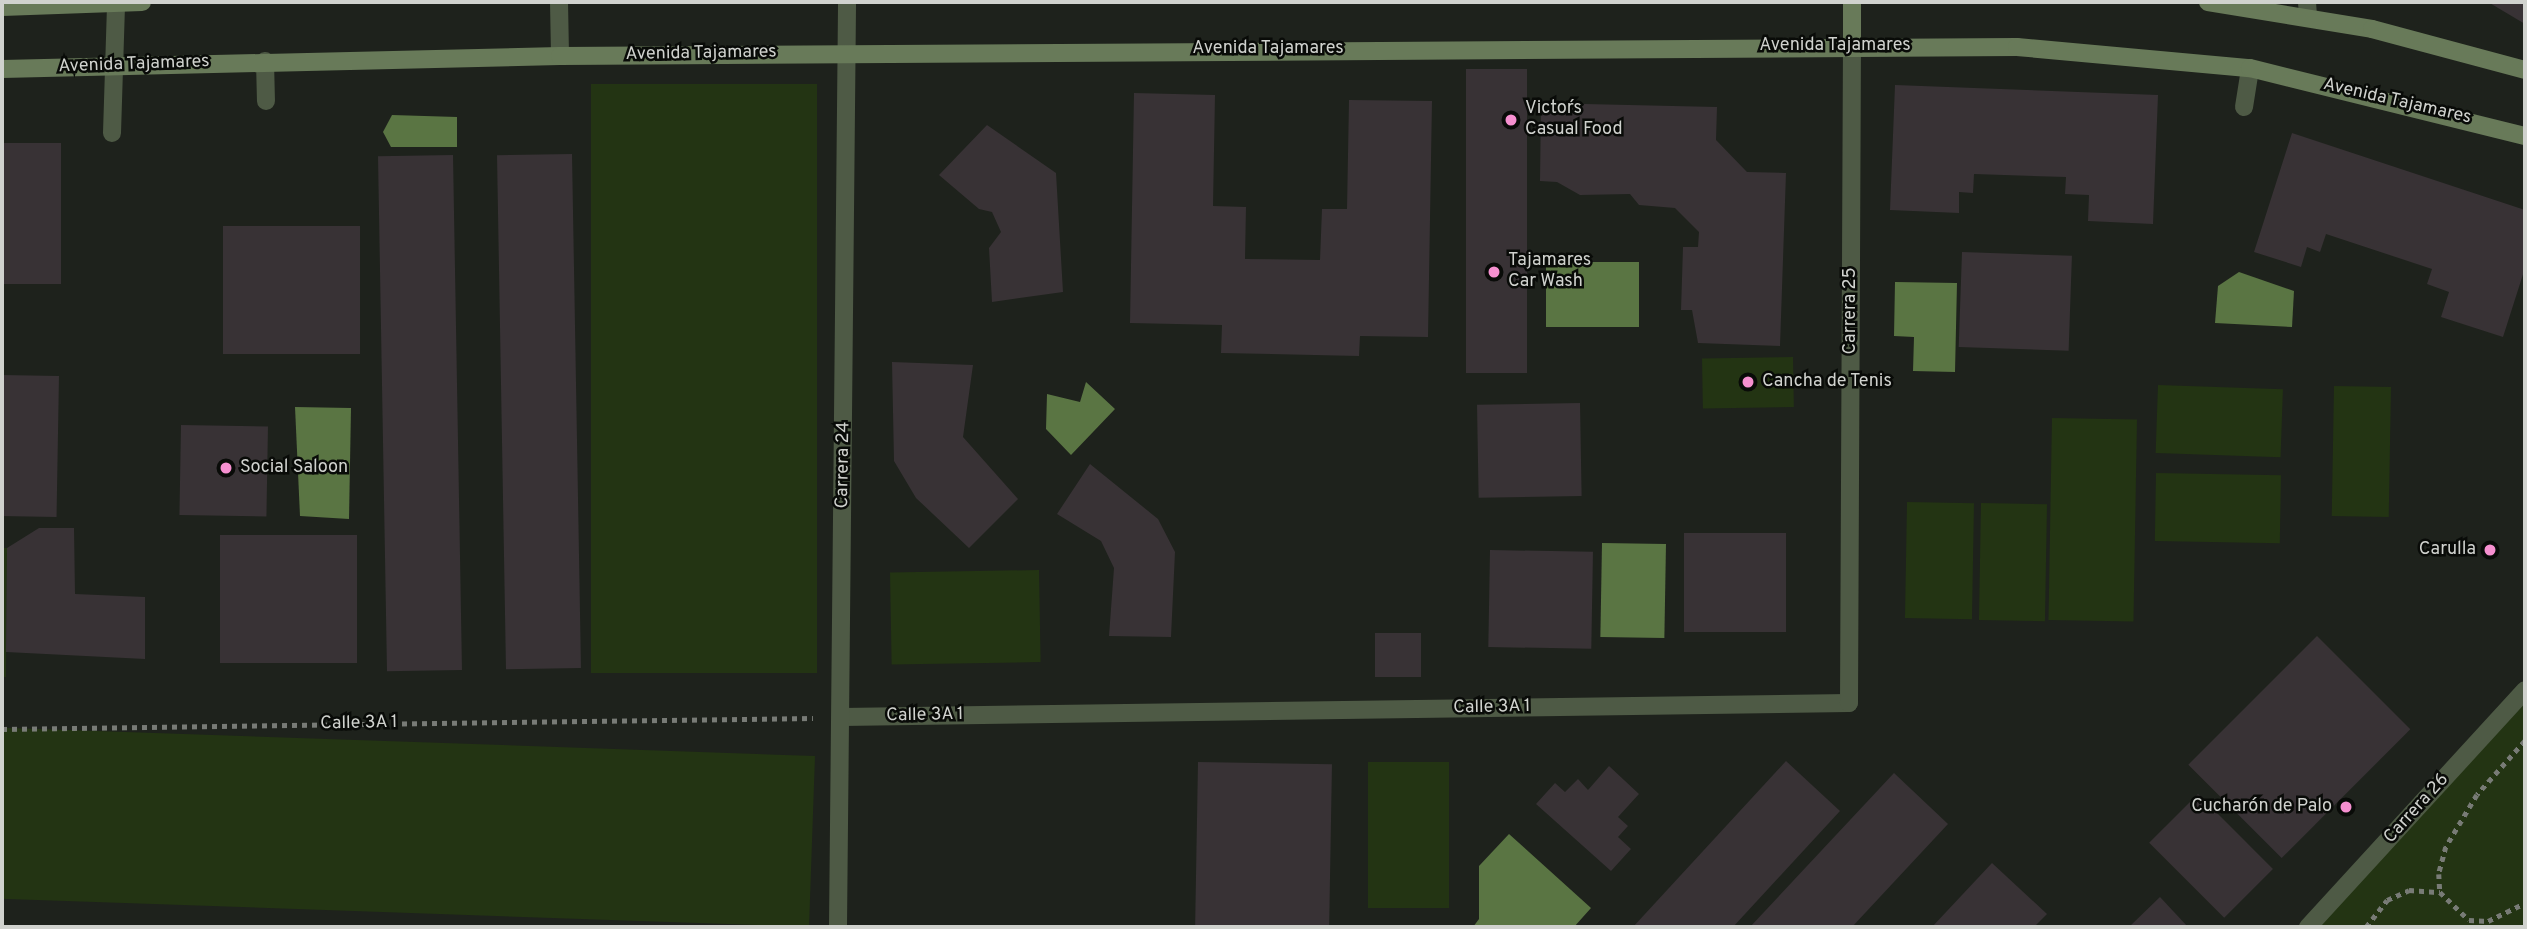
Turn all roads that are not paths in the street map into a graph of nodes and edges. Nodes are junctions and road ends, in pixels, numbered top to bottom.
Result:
1 (142, 2) edge
2 (559, 2) edge
3 (848, 2) edge
4 (1852, 2) edge
5 (2208, 2) edge
6 (116, 3) edge
7 (2, 7) edge
8 (2308, 10) edge
9 (1852, 45) junction
10 (848, 53) junction
11 (560, 55) junction
12 (265, 61) junction
13 (112, 65) junction
14 (2250, 68) junction
15 (2, 69) edge
16 (2525, 70) edge
17 (266, 101) dead end
18 (2244, 107) dead end
19 (112, 134) dead end
20 (2525, 136) edge
21 (2525, 690) edge
22 (1849, 703) joint
23 (842, 717) junction
24 (838, 927) edge
25 (2308, 927) edge

1 - 6 street
2 - 11 street
3 - 10 street, Carrera 24
4 - 9 street
5 - 8 street
6 - 7 street
6 - 13 street
8 - 16 street
9 - 10 street, Avenida Tajamares
9 - 14 street, Avenida Tajamares
9 - 22 street, Carrera 25
10 - 11 street, Avenida Tajamares
10 - 23 street, Carrera 24
11 - 12 street, Avenida Tajamares
12 - 13 street, Avenida Tajamares
12 - 17 street
13 - 15 street, Avenida Tajamares
13 - 19 street
14 - 18 street
14 - 20 street, Avenida Tajamares
21 - 25 street, Carrera 26
22 - 23 street, Calle 3A 1
23 - 24 street, Carrera 24

